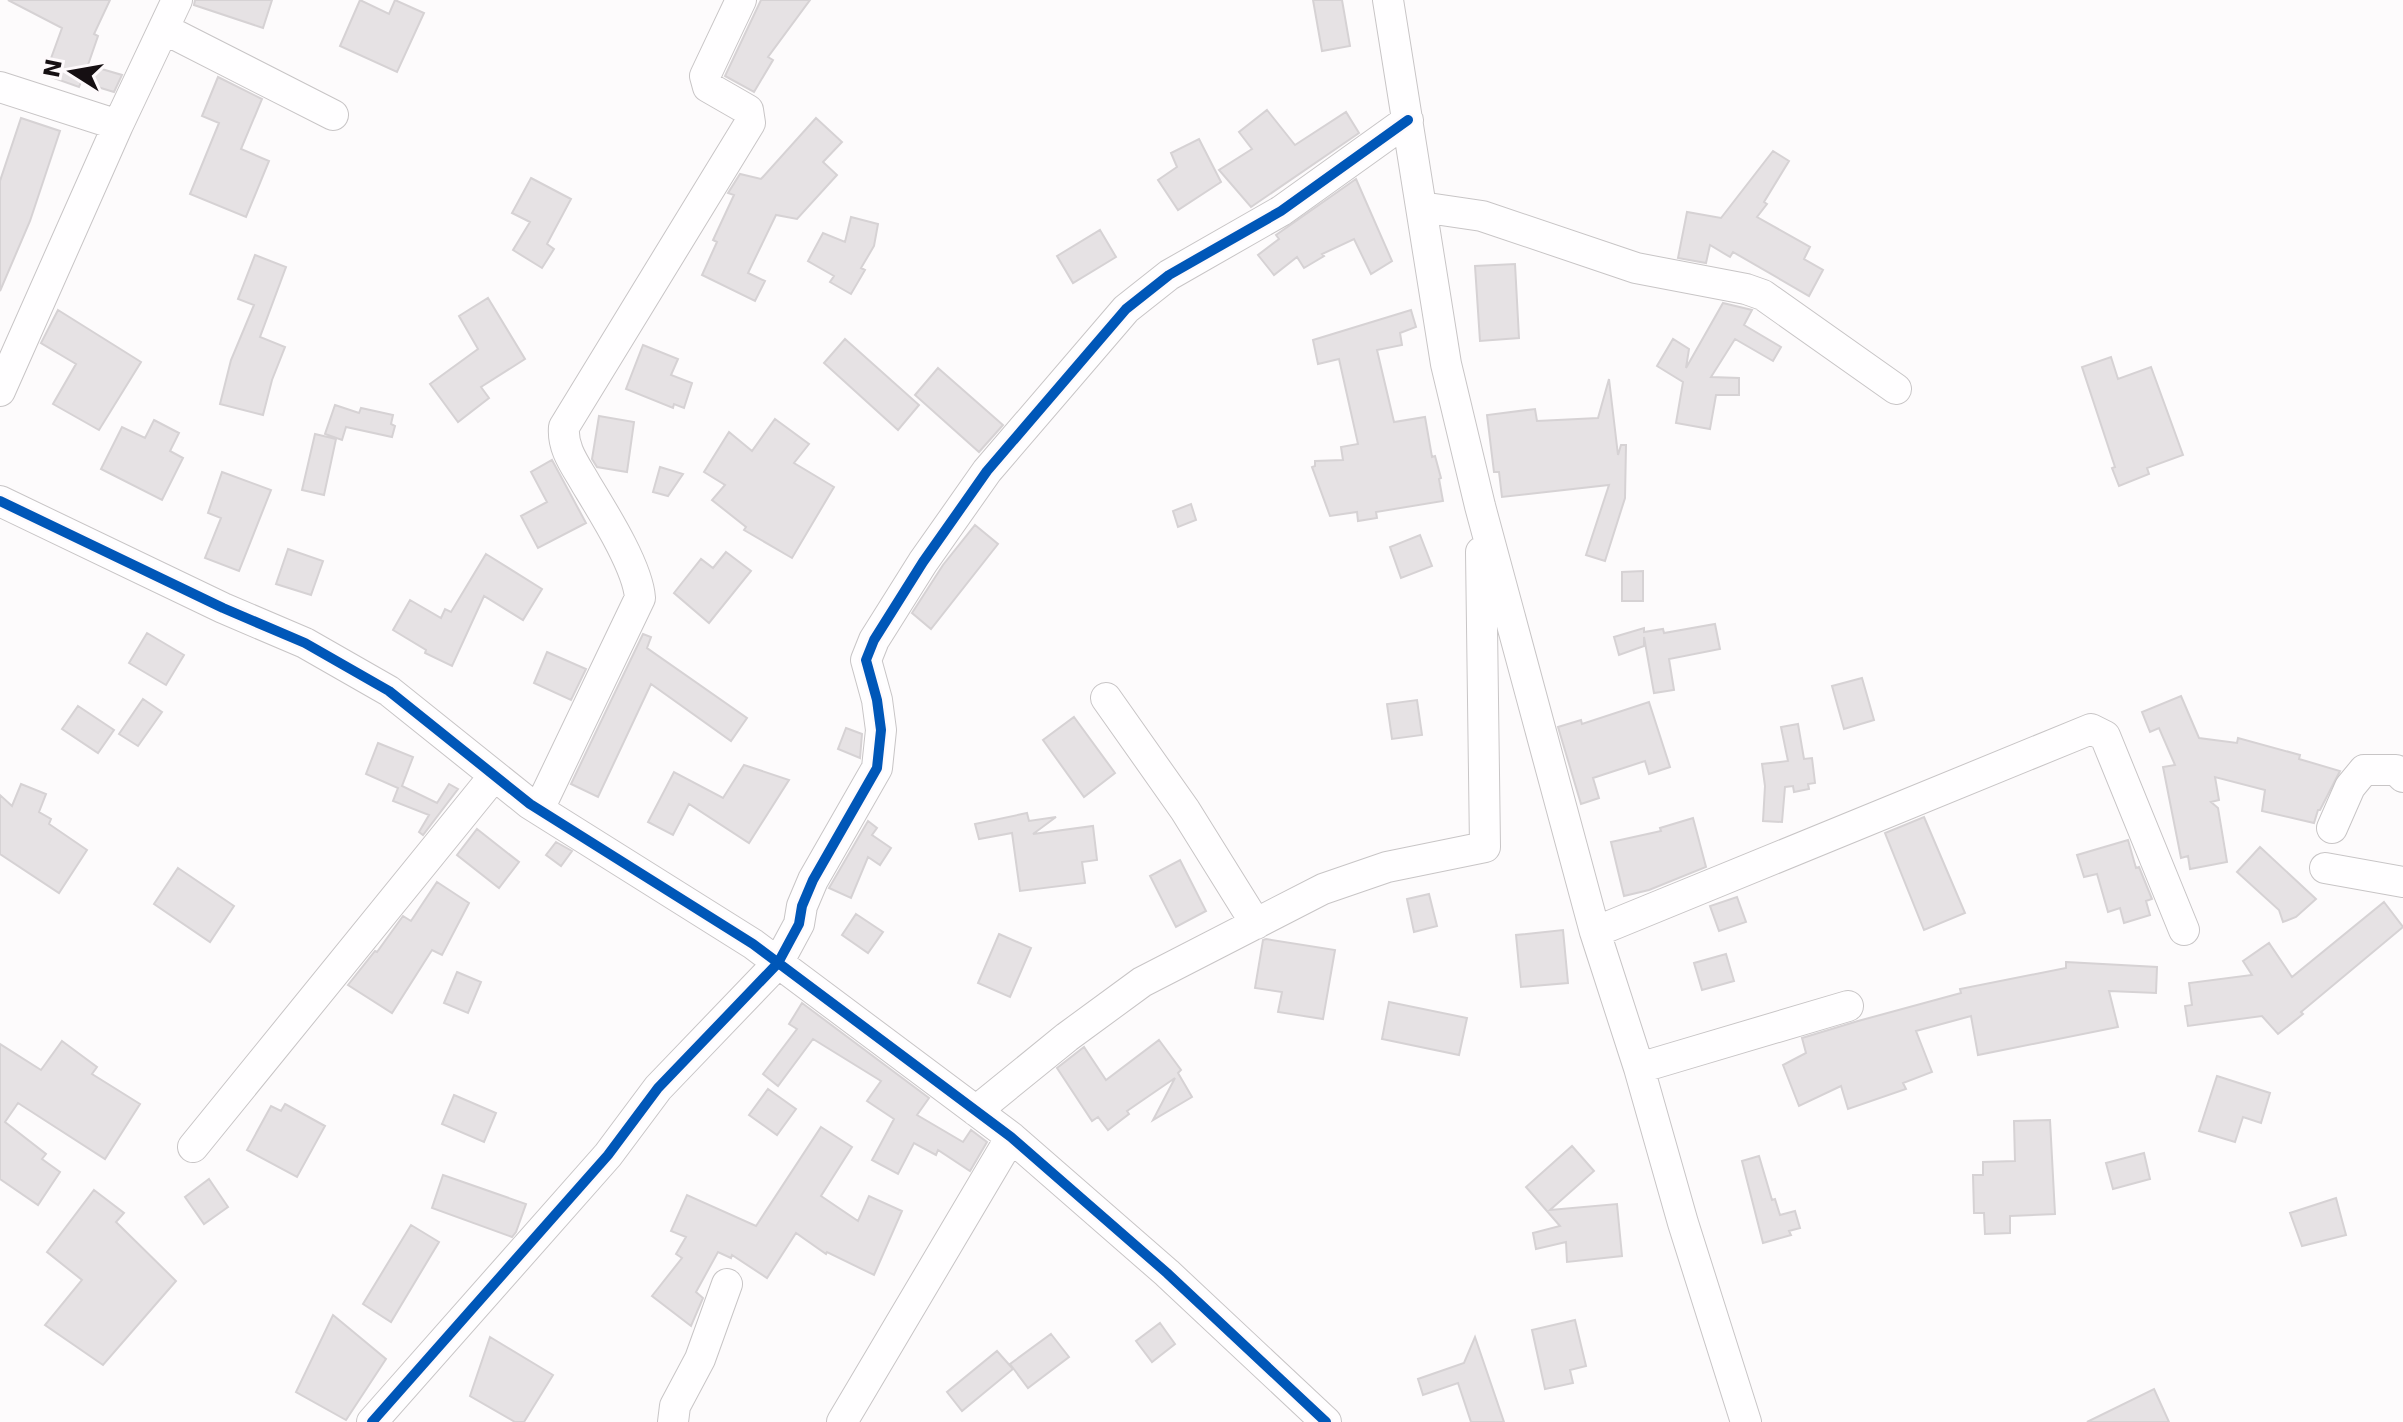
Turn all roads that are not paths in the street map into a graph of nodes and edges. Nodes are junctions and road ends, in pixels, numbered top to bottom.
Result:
1 (177, 0) edge
2 (741, 0) edge
3 (1388, 0) edge
4 (164, 29) junction
5 (0, 87) edge
6 (333, 115) dead end
7 (1408, 120) junction
8 (118, 125) junction
9 (1421, 207) junction
10 (1896, 389) dead end
11 (0, 391) edge
12 (0, 501) edge
13 (1480, 506) junction
14 (1106, 698) dead end
15 (494, 776) junction
16 (2403, 777) edge
17 (539, 809) junction
18 (2332, 828) dead end
19 (2325, 868) dead end
20 (2403, 882) edge
21 (1256, 924) junction
22 (2184, 930) dead end
23 (1595, 932) junction
24 (778, 963) junction
25 (1848, 1006) dead end
26 (1639, 1068) junction
27 (976, 1111) junction
28 (1011, 1137) junction
29 (193, 1147) dead end
30 (727, 1284) dead end
31 (372, 1422) edge
32 (673, 1422) edge
33 (842, 1422) edge
34 (1326, 1422) edge
35 (1746, 1422) edge

1 - 4 street
2 - 17 street
3 - 7 street
4 - 6 street
4 - 8 street
5 - 8 street
7 - 9 street
7 - 24 street
8 - 11 street
9 - 10 street
9 - 13 street
12 - 15 street
13 - 21 street
13 - 23 street
14 - 21 street
15 - 17 street
15 - 29 street
16 - 18 street
17 - 24 street
19 - 20 street
21 - 27 street
22 - 23 street
23 - 26 street
24 - 27 street
24 - 31 street
25 - 26 street
26 - 35 street
27 - 28 street
28 - 33 street
28 - 34 street
30 - 32 street

